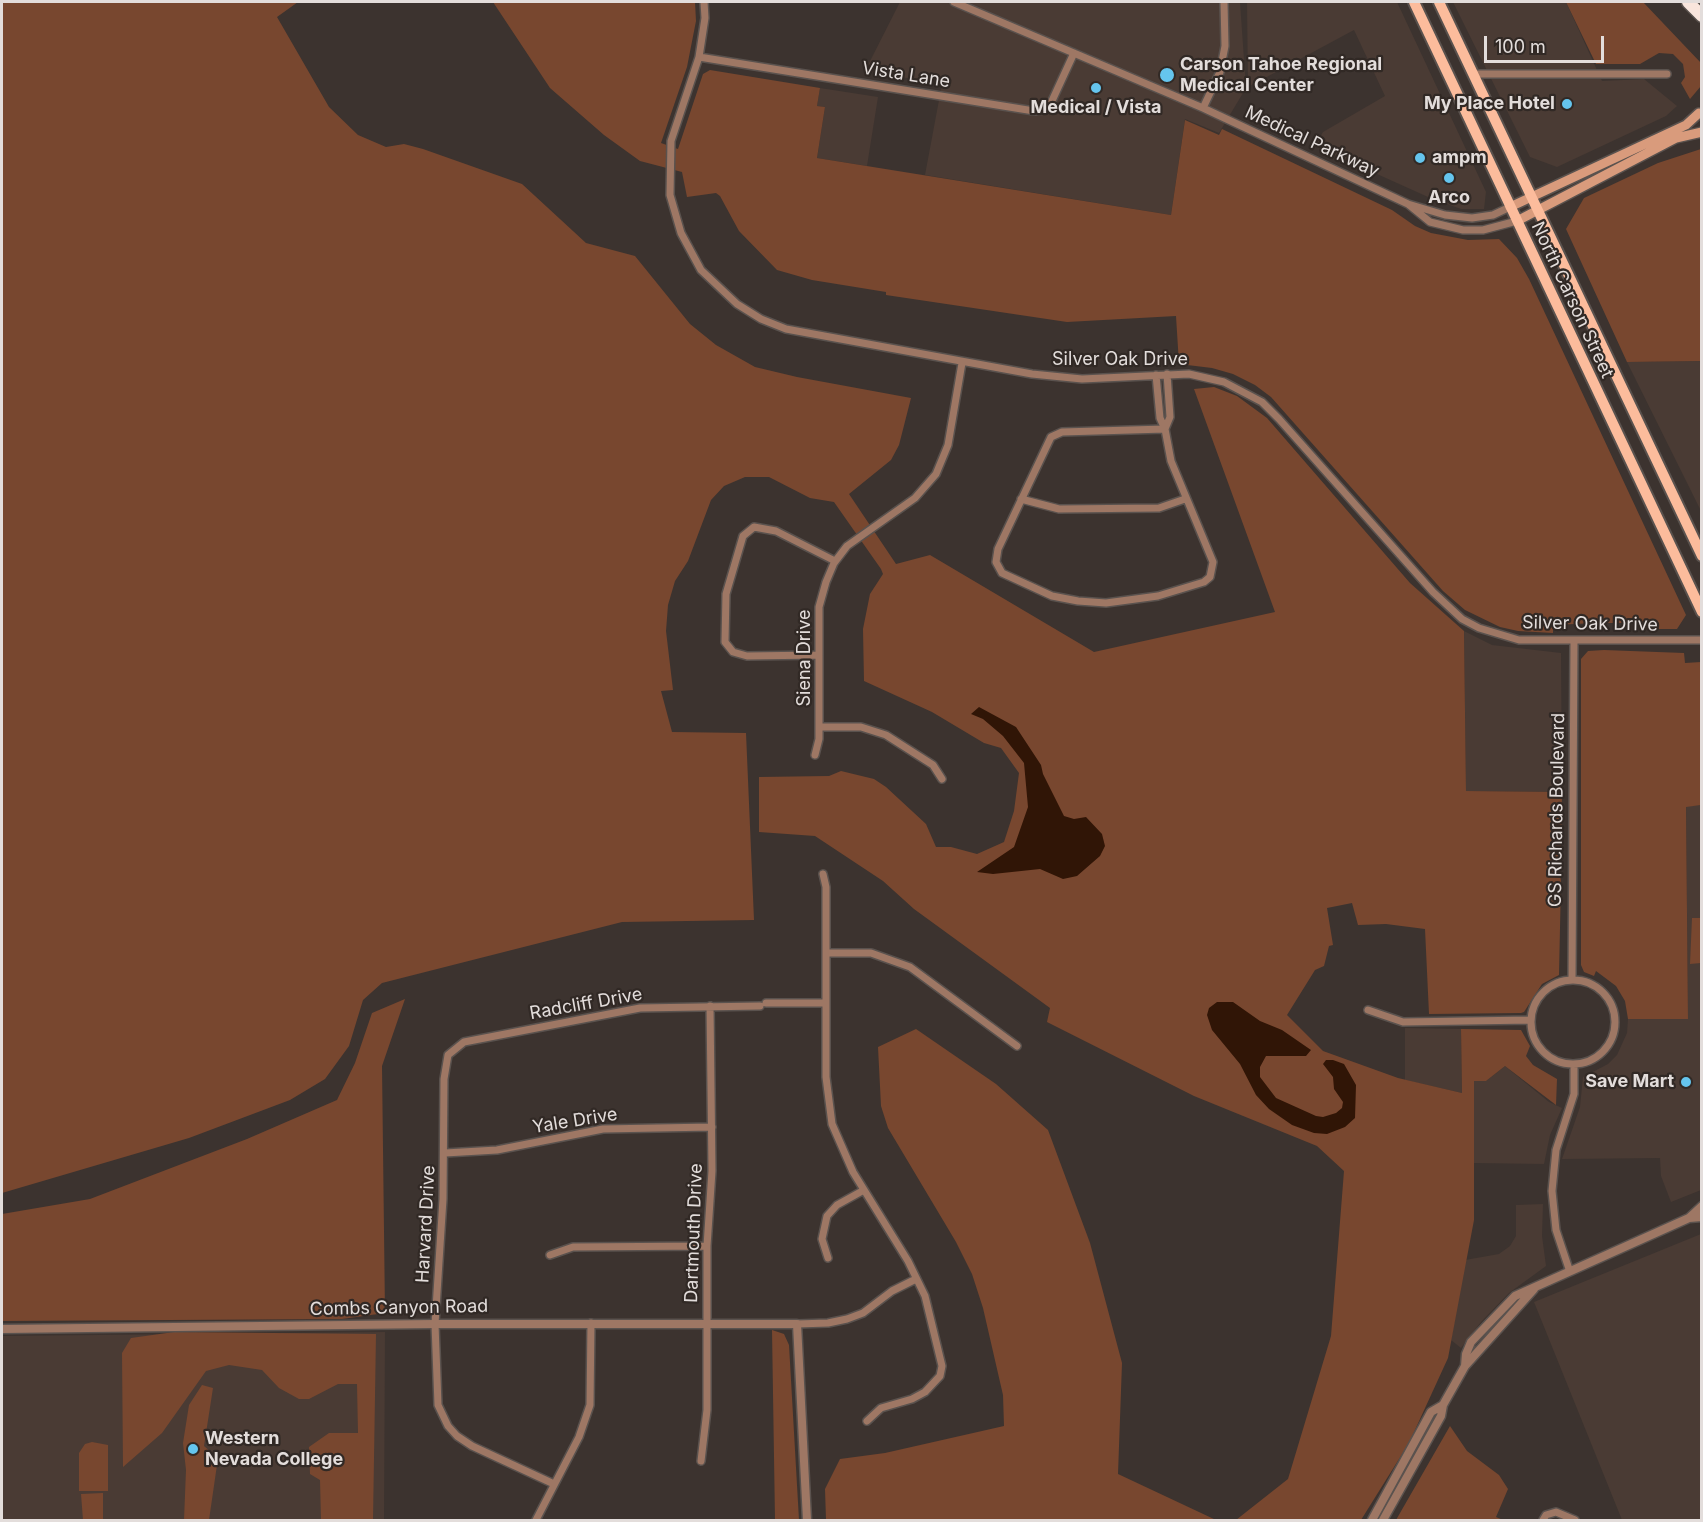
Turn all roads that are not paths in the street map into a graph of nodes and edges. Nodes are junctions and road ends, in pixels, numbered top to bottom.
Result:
1 (704, 2) edge
2 (954, 2) edge
3 (1224, 2) edge
4 (1414, 2) edge
5 (1439, 2) edge
6 (1688, 2) edge
7 (1701, 16) edge
8 (1074, 53) junction
9 (699, 57) junction
10 (1473, 74) junction
11 (1666, 74) dead end
12 (1203, 108) junction
13 (1700, 110) edge
14 (1701, 129) edge
15 (1531, 197) junction
16 (1408, 204) junction
17 (1510, 207) junction
18 (1537, 210) junction
19 (1517, 221) junction
20 (962, 363) junction
21 (1167, 374) junction
22 (1156, 375) junction
23 (1166, 429) junction
24 (1021, 499) junction
25 (1185, 499) junction
26 (1701, 556) edge
27 (835, 561) junction
28 (1701, 612) edge
29 (1701, 640) edge
30 (1574, 641) junction
31 (819, 656) junction
32 (819, 727) junction
33 (815, 755) dead end
34 (942, 779) dead end
35 (823, 874) dead end
36 (826, 953) junction
37 (1572, 980) junction
38 (825, 1003) junction
39 (710, 1006) junction
40 (1368, 1010) dead end
41 (1531, 1020) junction
42 (1017, 1046) dead end
43 (1574, 1064) junction
44 (444, 1078) joint
45 (712, 1127) junction
46 (445, 1153) junction
47 (864, 1190) junction
48 (1701, 1206) edge
49 (1701, 1217) edge
50 (1689, 1218) junction
51 (707, 1246) junction
52 (550, 1255) dead end
53 (828, 1258) dead end
54 (1569, 1269) junction
55 (916, 1279) junction
56 (706, 1322) junction
57 (435, 1323) junction
58 (591, 1323) junction
59 (797, 1323) junction
60 (2, 1329) edge
61 (1443, 1405) junction
62 (867, 1421) dead end
63 (701, 1461) dead end
64 (554, 1484) junction
65 (536, 1521) edge
66 (807, 1521) edge
67 (1372, 1521) edge
68 (1383, 1521) edge
69 (1543, 1521) edge
70 (1575, 1521) edge

1 - 9 street, Silver Oak Drive
2 - 8 street, Medical Parkway
3 - 12 street
4 - 17 main road, North Carson Street
5 - 10 main road, North Carson Street
6 - 7 highway
8 - 9 street, Vista Lane
8 - 12 street, Medical Parkway
9 - 20 street, Silver Oak Drive
10 - 11 street
10 - 15 main road, North Carson Street
12 - 16 street, Medical Parkway
13 - 14 main road
13 - 15 main road
14 - 18 main road
15 - 17 main road
15 - 18 main road, North Carson Street
16 - 17 street, Medical Parkway
16 - 19 street, Medical Parkway
17 - 19 main road, North Carson Street
18 - 19 main road
18 - 26 main road, North Carson Street
19 - 28 main road, North Carson Street
20 - 22 street, Silver Oak Drive
20 - 27 street, Siena Drive
21 - 22 street, Silver Oak Drive
21 - 23 street
21 - 30 street, Silver Oak Drive
22 - 23 street
23 - 24 street
23 - 25 street
24 - 25 street
24 - 25 street
27 - 31 street, Siena Drive
27 - 31 street
29 - 30 street, Silver Oak Drive
30 - 37 street, GS Richards Boulevard
31 - 32 street, Siena Drive
32 - 33 street, Siena Drive
32 - 34 street
35 - 36 street
36 - 38 street
36 - 42 street
37 - 41 street
37 - 43 street
38 - 39 street, Radcliff Drive
38 - 47 street
39 - 44 street, Radcliff Drive
39 - 45 street, Dartmouth Drive
40 - 41 street
41 - 43 street
43 - 54 street
44 - 46 street, Harvard Drive
45 - 46 street, Yale Drive
45 - 51 street, Dartmouth Drive
46 - 57 street, Harvard Drive
47 - 53 street
47 - 55 street
48 - 50 street
49 - 50 street
50 - 54 street
51 - 52 street
51 - 56 street, Dartmouth Drive
54 - 61 street
55 - 59 street
55 - 62 street
56 - 58 street, Combs Canyon Road
56 - 59 street, Combs Canyon Road
56 - 63 street, Dartmouth Drive
57 - 58 street, Combs Canyon Road
57 - 60 street, Combs Canyon Road
57 - 64 street, Harvard Drive
58 - 64 street
59 - 66 street
61 - 67 street
61 - 68 street
64 - 65 street
69 - 70 street

